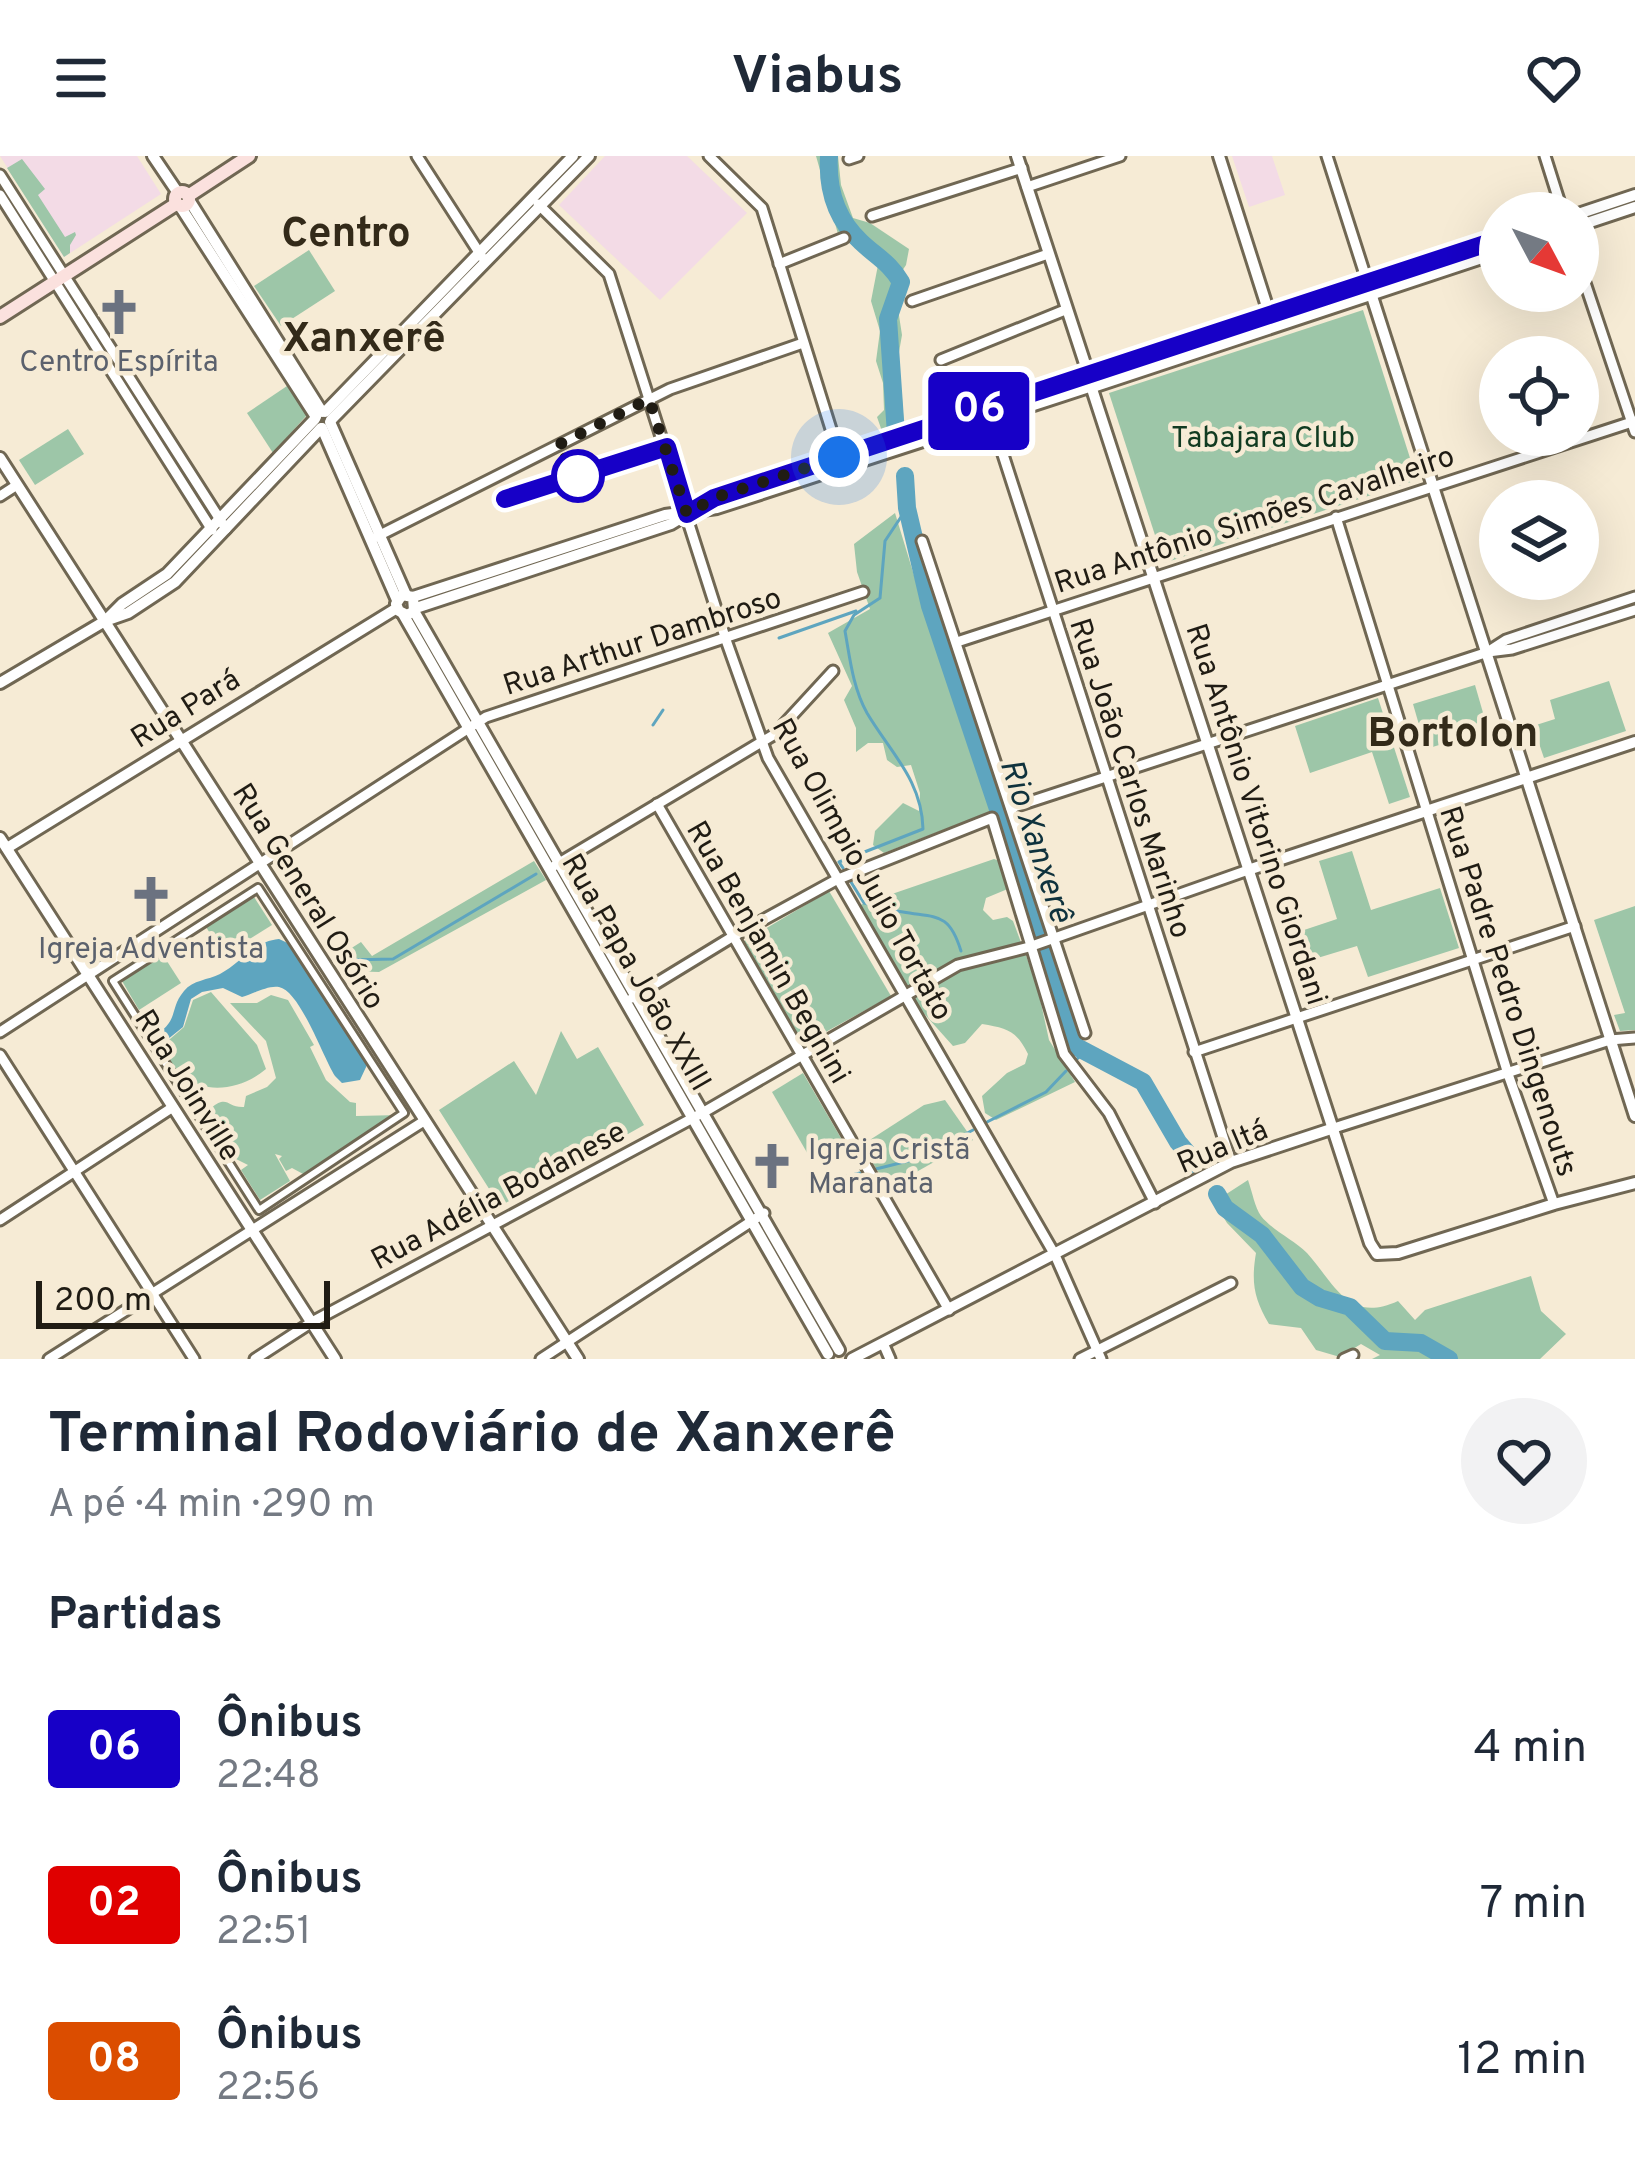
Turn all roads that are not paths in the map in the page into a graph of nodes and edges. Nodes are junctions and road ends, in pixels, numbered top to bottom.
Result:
1 (153, 156) edge
2 (249, 156) edge
3 (416, 156) edge
4 (573, 156) edge
5 (589, 156) edge
6 (709, 156) edge
7 (1120, 156) edge
8 (1219, 156) edge
9 (1328, 156) edge
10 (1545, 156) edge
11 (1020, 162) edge
12 (2, 181) edge
13 (1028, 187) junction
14 (1556, 192) edge
15 (0, 195) edge
16 (182, 200) junction
17 (536, 202) junction
18 (1630, 203) edge
19 (1599, 210) edge
20 (872, 216) dead end
21 (1599, 217) edge
22 (24, 223) junction
23 (844, 238) dead end
24 (1479, 248) edge
25 (1048, 254) junction
26 (1479, 256) edge
27 (482, 258) junction
28 (779, 264) junction
29 (1441, 264) junction
30 (59, 278) junction
31 (1370, 289) junction
32 (912, 301) dead end
33 (1065, 310) junction
34 (1595, 312) edge
35 (0, 316) edge
36 (1272, 321) junction
37 (803, 343) junction
38 (941, 360) dead end
39 (1090, 381) junction
40 (649, 399) junction
41 (990, 413) junction
42 (323, 420) junction
43 (1634, 425) edge
44 (0, 458) edge
45 (841, 462) junction
46 (17, 485) junction
47 (1433, 485) junction
48 (0, 496) edge
49 (687, 514) junction
50 (1336, 517) junction
51 (219, 528) junction
52 (376, 537) junction
53 (922, 541) dead end
54 (1155, 577) junction
55 (863, 592) dead end
56 (1633, 604) edge
57 (406, 605) junction
58 (1051, 611) junction
59 (105, 621) junction
60 (726, 640) junction
61 (957, 642) junction
62 (1488, 652) junction
63 (833, 670) dead end
64 (0, 683) edge
65 (1388, 684) junction
66 (473, 727) junction
67 (180, 739) junction
68 (1209, 741) junction
69 (761, 742) junction
70 (1635, 742) edge
71 (1106, 777) junction
72 (1528, 777) junction
73 (657, 804) junction
74 (1011, 808) junction
75 (1425, 812) junction
76 (2, 846) edge
77 (260, 863) junction
78 (554, 866) junction
79 (1251, 869) junction
80 (836, 880) junction
81 (258, 887) joint
82 (1147, 902) junction
83 (1575, 926) junction
84 (732, 937) junction
85 (1043, 942) junction
86 (1473, 960) junction
87 (89, 974) junction
88 (903, 994) junction
89 (632, 998) junction
90 (1298, 1019) junction
91 (0, 1032) edge
92 (1085, 1034) dead end
93 (1635, 1038) edge
94 (1610, 1040) junction
95 (1194, 1052) junction
96 (800, 1054) junction
97 (0, 1055) edge
98 (1508, 1074) junction
99 (173, 1107) junction
100 (699, 1114) junction
101 (1635, 1116) edge
102 (424, 1121) junction
103 (1334, 1128) junction
104 (1231, 1162) junction
105 (75, 1171) junction
106 (1635, 1183) edge
107 (1155, 1203) junction
108 (1554, 1204) junction
109 (759, 1217) junction
110 (0, 1220) edge
111 (492, 1226) junction
112 (253, 1231) junction
113 (1055, 1255) junction
114 (1232, 1283) dead end
115 (152, 1292) junction
116 (949, 1310) junction
117 (312, 1322) junction
118 (566, 1341) junction
119 (883, 1343) junction
120 (831, 1354) edge
121 (1099, 1354) edge
122 (49, 1359) edge
123 (194, 1359) edge
124 (254, 1359) edge
125 (335, 1359) edge
126 (541, 1359) edge
127 (578, 1359) edge
128 (850, 1359) edge
129 (890, 1359) edge
130 (1080, 1359) edge

1 - 16 street, Rua Papa João XXIII
2 - 16 main road
3 - 27 street
4 - 17 street
5 - 17 street
6 - 28 street
7 - 13 street
8 - 36 street
9 - 31 street
10 - 14 street
11 - 13 street, Rua Antônio Vitorino Giordani
11 - 20 street
12 - 22 street
13 - 25 street, Rua Antônio Vitorino Giordani
15 - 22 street
16 - 30 main road
16 - 42 street, Rua Papa João XXIII
17 - 27 street
17 - 40 street, Rua Olimpio Julio Tortato
18 - 19 street
18 - 21 street
22 - 30 street
23 - 28 street
24 - 29 street
25 - 32 street
25 - 33 street, Rua Antônio Vitorino Giordani
26 - 29 street
27 - 42 street
28 - 37 street
29 - 31 street, Rua Pará
30 - 35 main road
30 - 51 street
31 - 36 street, Rua Pará
31 - 47 street
33 - 38 street
33 - 39 street, Rua Antônio Vitorino Giordani
34 - 43 street
36 - 39 street, Rua Pará
37 - 40 street
37 - 45 street
39 - 41 street, Rua Pará
39 - 54 street, Rua Antônio Vitorino Giordani
40 - 49 street, Rua Olimpio Julio Tortato
40 - 52 street
41 - 45 street, Rua Pará
41 - 58 street, Rua João Carlos Marinho
42 - 51 street
42 - 52 street, Rua Papa João XXIII
43 - 47 street, Rua Antônio Simões Cavalheiro
44 - 46 street, Rua General Osório
45 - 49 street, Rua Pará
46 - 48 street
46 - 59 street, Rua General Osório
47 - 50 street, Rua Antônio Simões Cavalheiro
47 - 62 street
49 - 57 street, Rua Pará
49 - 60 street, Rua Olimpio Julio Tortato
50 - 54 street, Rua Antônio Simões Cavalheiro
50 - 65 street, Rua Padre Pedro Dingenouts
51 - 59 street
52 - 57 street, Rua Papa João XXIII
53 - 61 street
54 - 58 street, Rua Antônio Simões Cavalheiro
54 - 68 street, Rua Antônio Vitorino Giordani
55 - 60 street, Rua Arthur Dambroso
56 - 62 street
57 - 66 street, Rua Papa João XXIII
57 - 67 street, Rua Pará
58 - 61 street, Rua Antônio Simões Cavalheiro
58 - 71 street, Rua João Carlos Marinho
59 - 64 street
59 - 67 street, Rua General Osório
60 - 66 street, Rua Arthur Dambroso
60 - 69 street, Rua Olimpio Julio Tortato
61 - 74 street
62 - 65 street
62 - 72 street
63 - 69 street
65 - 68 street
65 - 75 street, Rua Padre Pedro Dingenouts
66 - 77 street, Rua Arthur Dambroso
66 - 78 street, Rua Papa João XXIII
67 - 76 street, Rua Pará
67 - 77 street, Rua General Osório
68 - 71 street
68 - 79 street, Rua Antônio Vitorino Giordani
69 - 73 street
69 - 80 street, Rua Olimpio Julio Tortato
70 - 72 street
71 - 74 street
71 - 82 street, Rua João Carlos Marinho
72 - 75 street
72 - 83 street
73 - 78 street
73 - 84 street, Rua Benjamin Begnini
74 - 85 street
75 - 79 street
75 - 86 street, Rua Padre Pedro Dingenouts
76 - 87 street, Rua Joinville
77 - 87 street, Rua Arthur Dambroso
77 - 102 street, Rua General Osório
78 - 89 street, Rua Papa João XXIII
79 - 82 street, Rua Adélia Bodanese
79 - 90 street, Rua Antônio Vitorino Giordani
80 - 84 street
80 - 85 street
80 - 88 street, Rua Olimpio Julio Tortato
81 - 81 street
82 - 85 street, Rua Adélia Bodanese
82 - 95 street, Rua João Carlos Marinho
83 - 86 street
83 - 94 street
84 - 89 street
84 - 96 street, Rua Benjamin Begnini
85 - 88 street, Rua Adélia Bodanese
85 - 92 street
85 - 107 street
86 - 90 street
86 - 98 street, Rua Padre Pedro Dingenouts
87 - 91 street, Rua Arthur Dambroso
87 - 99 street, Rua Joinville
88 - 96 street, Rua Adélia Bodanese
88 - 113 street, Rua Olimpio Julio Tortato
89 - 100 street, Rua Papa João XXIII
90 - 95 street
90 - 103 street, Rua Antônio Vitorino Giordani
93 - 94 street, Rua Itá
94 - 98 street, Rua Itá
94 - 101 street
95 - 104 street, Rua João Carlos Marinho
96 - 100 street, Rua Adélia Bodanese
96 - 116 street, Rua Benjamin Begnini
97 - 105 street
98 - 103 street, Rua Itá
98 - 108 street, Rua Padre Pedro Dingenouts
99 - 105 street
99 - 112 street, Rua Joinville
100 - 109 street, Rua Papa João XXIII
100 - 111 street, Rua Adélia Bodanese
102 - 111 street, Rua General Osório
102 - 112 street
103 - 104 street, Rua Itá
103 - 108 street, Rua Antônio Vitorino Giordani
104 - 107 street, Rua Itá
105 - 110 street
105 - 115 street
106 - 108 street
107 - 113 street, Rua Itá
109 - 118 street
109 - 120 street, Rua Papa João XXIII
111 - 117 street, Rua Adélia Bodanese
111 - 118 street, Rua General Osório
112 - 115 street
112 - 117 street, Rua Joinville
113 - 116 street, Rua Itá
113 - 121 street, Rua Olimpio Julio Tortato
114 - 121 street
115 - 122 street
115 - 123 street
116 - 119 street, Rua Itá
117 - 124 street, Rua Adélia Bodanese
117 - 125 street, Rua Joinville
118 - 126 street
118 - 127 street, Rua General Osório
119 - 128 street, Rua Itá
119 - 129 street
120 - 128 street, Rua Papa João XXIII
121 - 130 street

